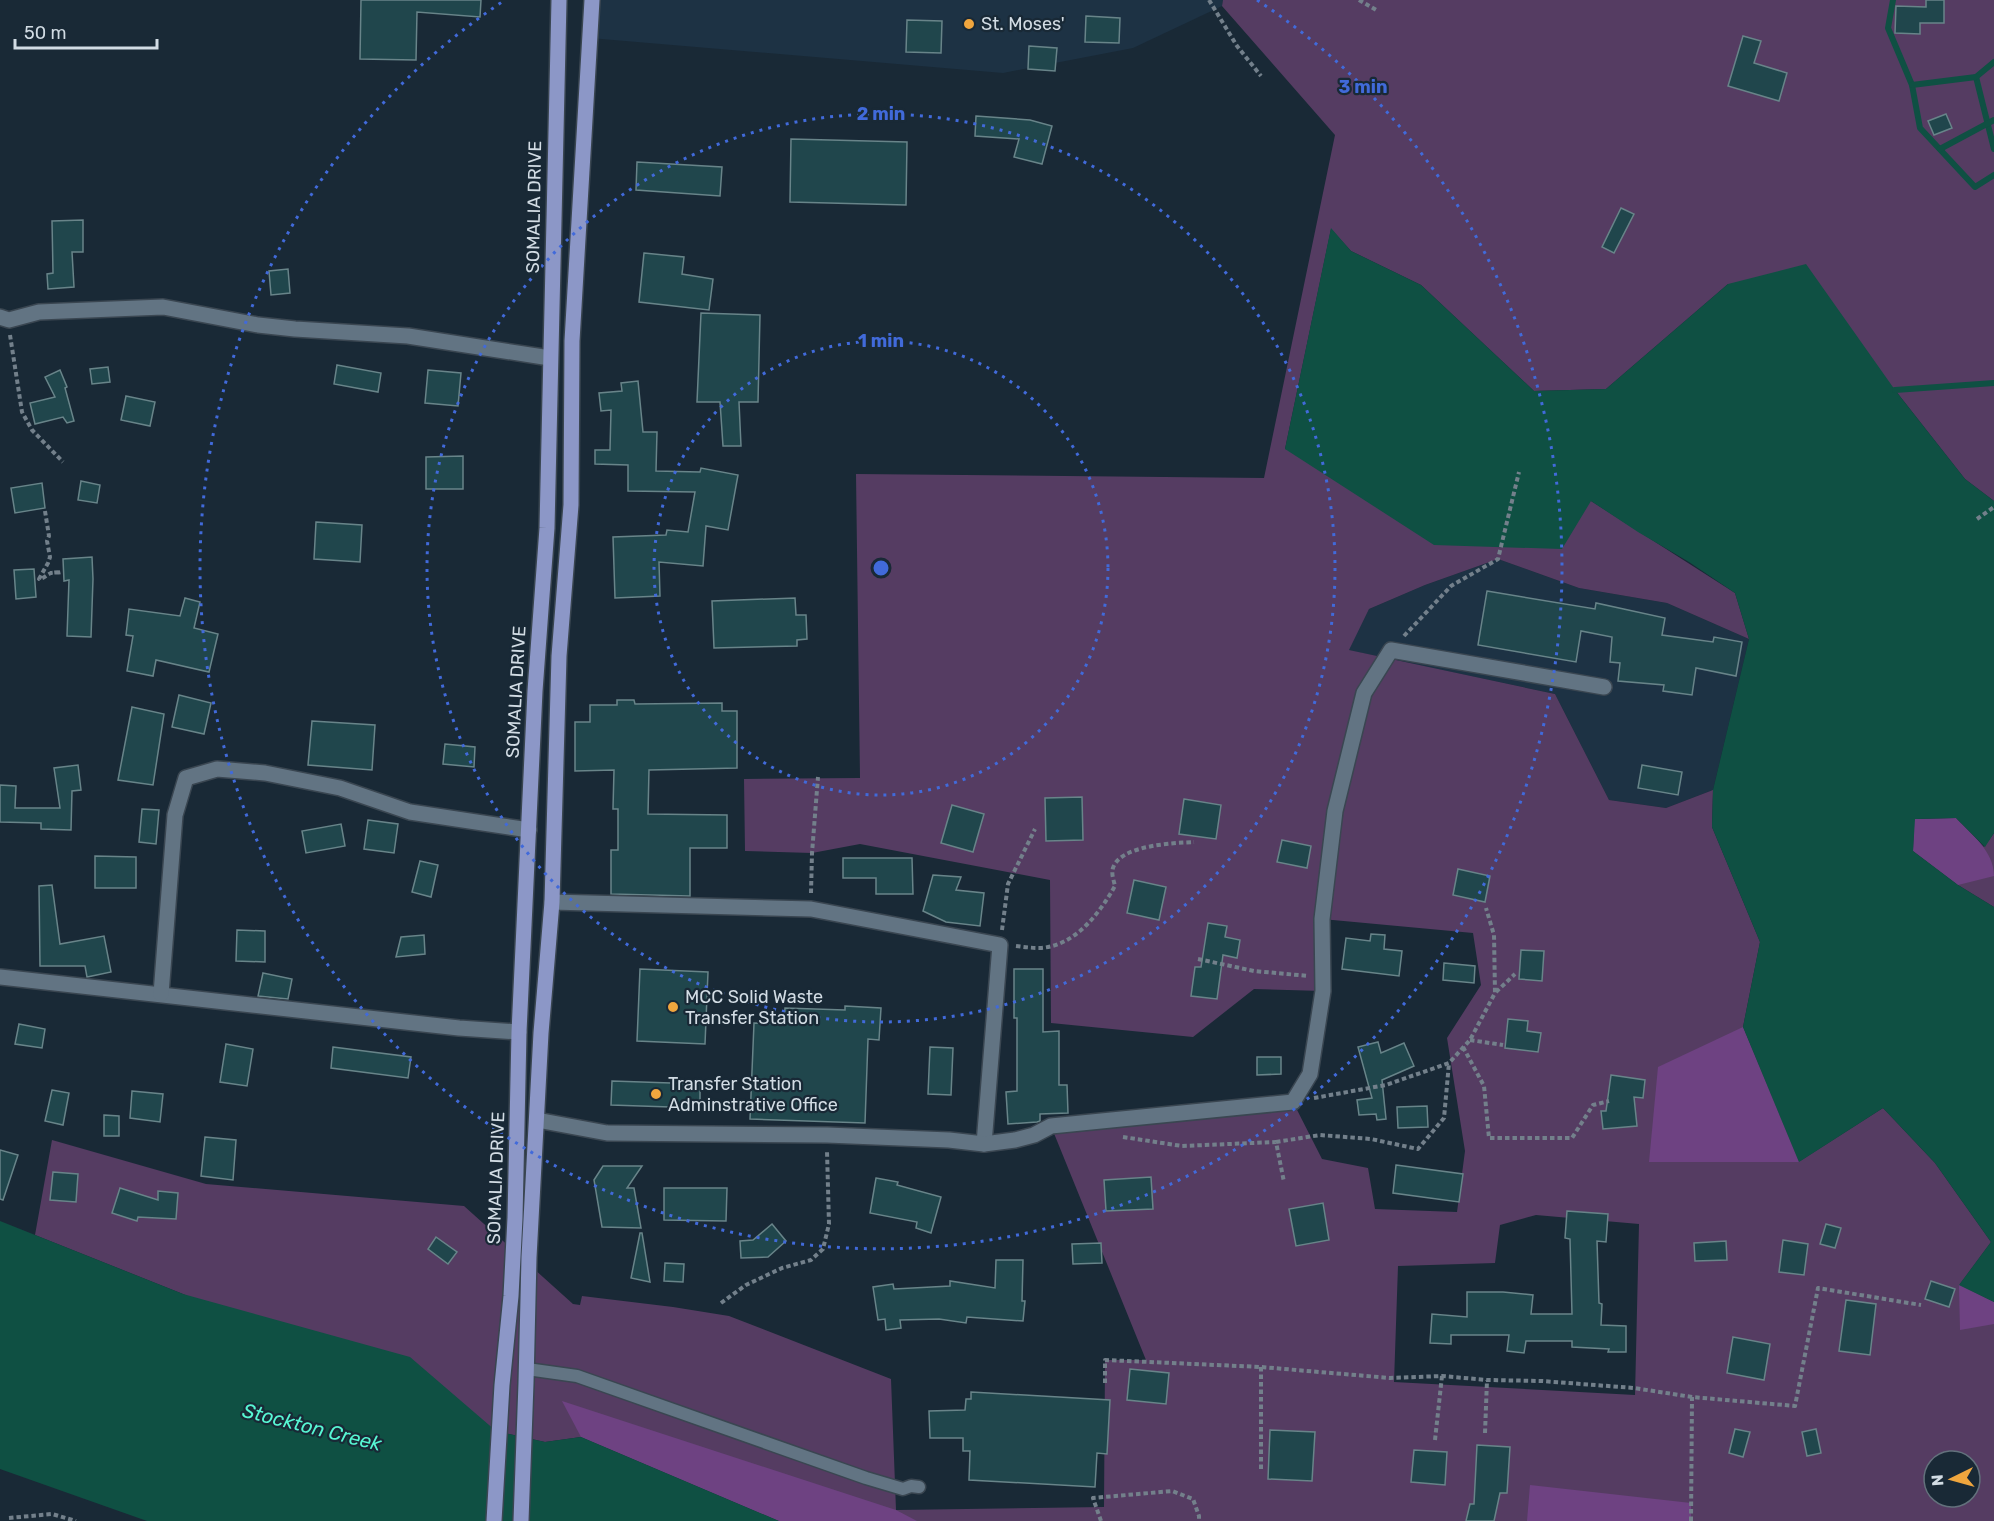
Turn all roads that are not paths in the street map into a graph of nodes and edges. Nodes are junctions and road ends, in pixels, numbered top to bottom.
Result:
1 (559, 0) edge
2 (592, 0) edge
3 (5, 318) edge
4 (550, 358) junction
5 (1604, 687) dead end
6 (529, 830) junction
7 (552, 902) junction
8 (0, 977) edge
9 (161, 994) junction
10 (519, 1032) junction
11 (537, 1120) junction
12 (984, 1144) junction
13 (526, 1376) junction
14 (919, 1486) dead end
15 (495, 1521) edge
16 (520, 1521) edge

1 - 4 main road, SOMALIA DRIVE
2 - 7 main road, SOMALIA DRIVE
3 - 4 street
4 - 6 main road, SOMALIA DRIVE
5 - 12 street
6 - 9 street
6 - 10 main road, SOMALIA DRIVE
7 - 11 main road, SOMALIA DRIVE
7 - 12 street
8 - 9 street
9 - 10 street
10 - 15 main road, SOMALIA DRIVE
11 - 12 street
11 - 13 main road, SOMALIA DRIVE
13 - 14 lane
13 - 16 main road, SOMALIA DRIVE

